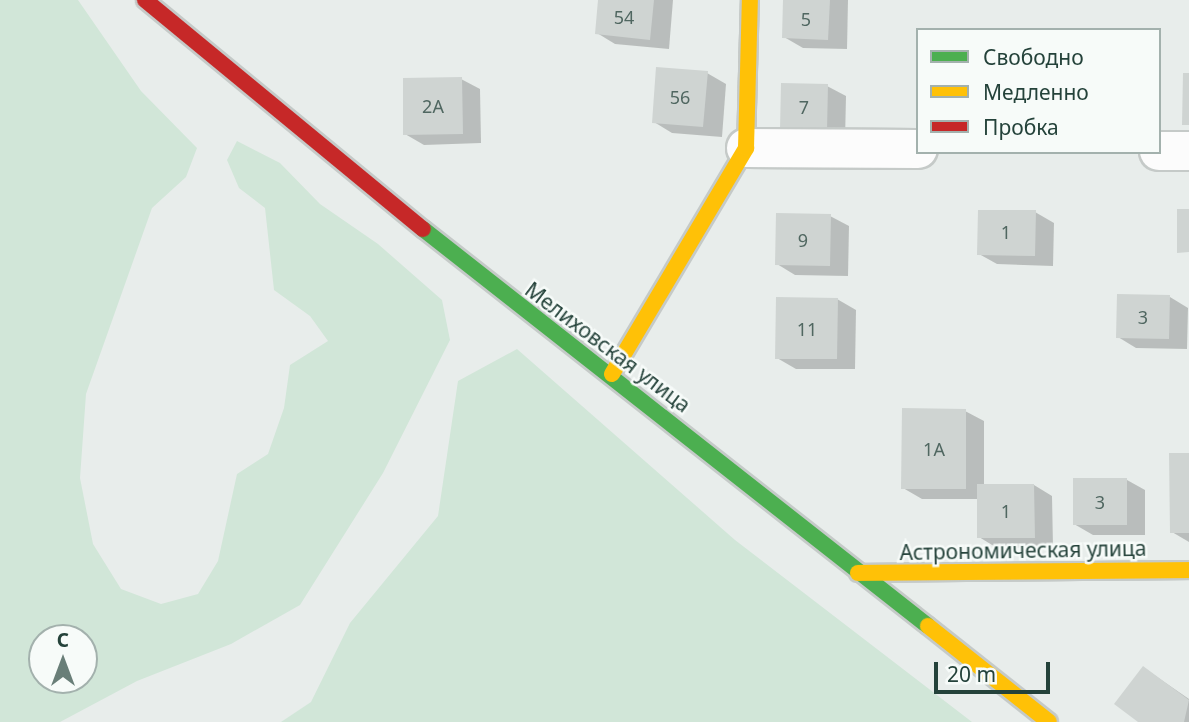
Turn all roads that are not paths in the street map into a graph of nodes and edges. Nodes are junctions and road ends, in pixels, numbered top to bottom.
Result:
1 (145, 0) edge
2 (750, 0) edge
3 (746, 148) junction
4 (916, 149) edge
5 (1161, 151) edge
6 (1189, 151) edge
7 (612, 374) junction
8 (1189, 570) edge
9 (858, 573) junction
10 (1049, 722) edge

1 - 7 main road, Мелиховская улица
2 - 3 main road
3 - 4 street
3 - 7 main road
5 - 6 street
7 - 9 main road, Мелиховская улица
8 - 9 main road, Астрономическая улица
9 - 10 main road, Мелиховская улица

